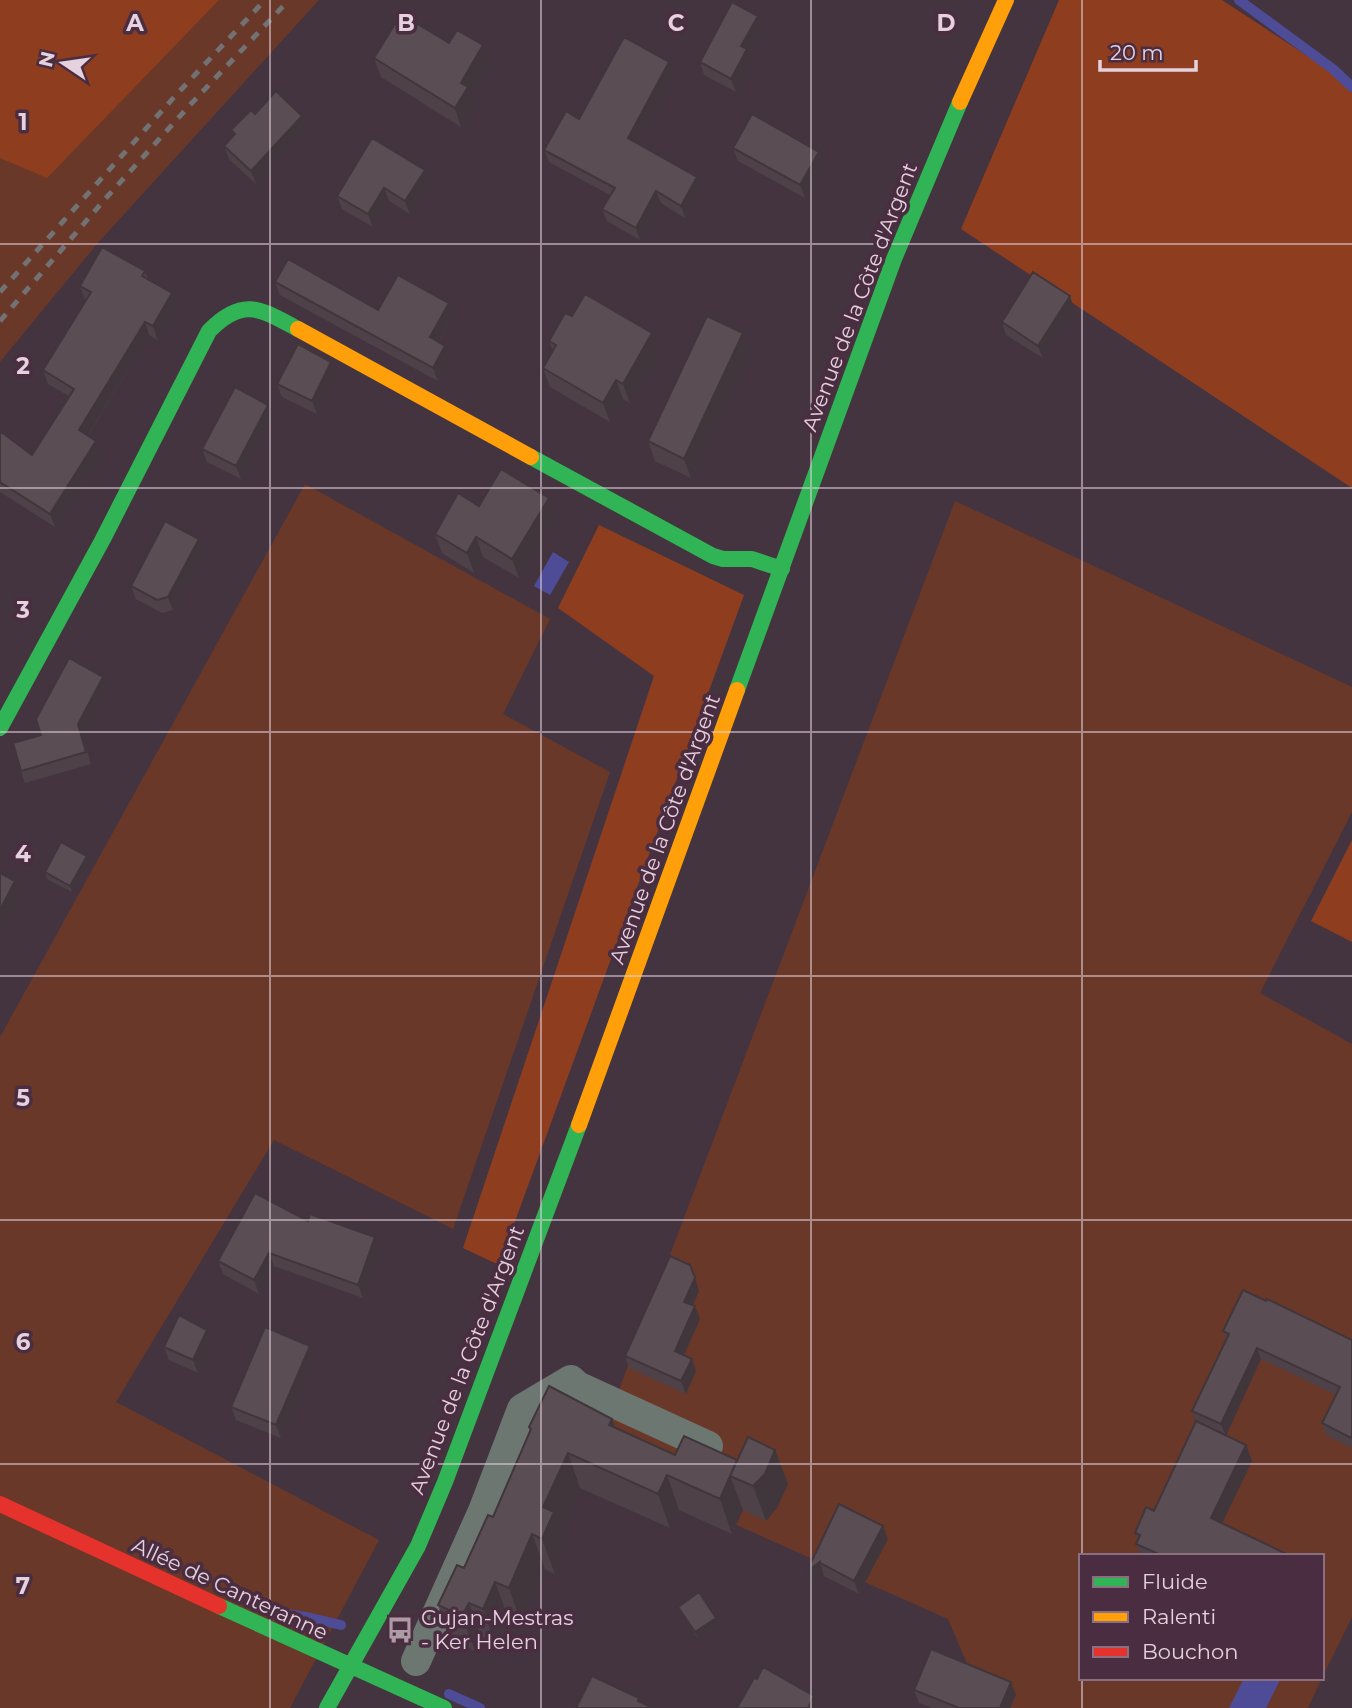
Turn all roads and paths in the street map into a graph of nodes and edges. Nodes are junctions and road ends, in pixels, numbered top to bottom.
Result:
1 (1006, 0) edge
2 (782, 569) junction
3 (0, 728) edge
4 (478, 1394) junction
5 (522, 1409) junction
6 (708, 1446) edge
7 (0, 1504) edge
8 (416, 1661) dead end
9 (351, 1667) junction
10 (327, 1708) edge
11 (444, 1708) edge

1 - 2 main road, Avenue de la Côte d'Argent
2 - 3 main road
2 - 4 main road, Avenue de la Côte d'Argent
4 - 5 street
4 - 9 main road, Avenue de la Côte d'Argent
5 - 6 street
5 - 8 street
7 - 9 main road, Allée de Canteranne
9 - 10 main road, Avenue de la Côte d'Argent
9 - 11 main road, Allée de Canteranne

